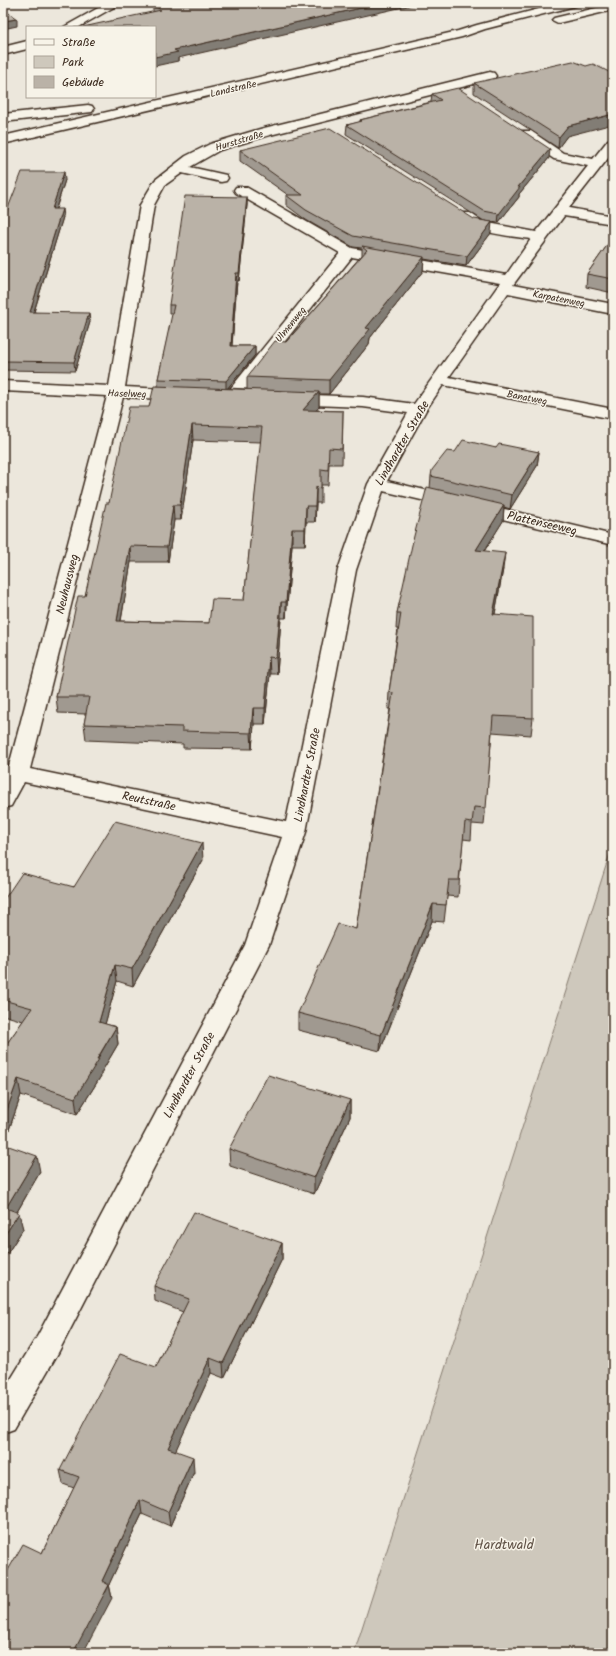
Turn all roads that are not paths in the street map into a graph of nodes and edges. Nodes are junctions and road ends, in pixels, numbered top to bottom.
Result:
1 (115, 3) edge
2 (575, 3) edge
3 (607, 8) edge
4 (72, 26) edge
5 (462, 34) junction
6 (26, 45) edge
7 (3, 51) edge
8 (490, 76) dead end
9 (451, 86) junction
10 (464, 94) edge
11 (174, 101) junction
12 (3, 118) edge
13 (314, 121) junction
14 (515, 127) edge
15 (327, 129) edge
16 (3, 140) edge
17 (613, 143) edge
18 (597, 164) junction
19 (179, 168) junction
20 (221, 178) dead end
21 (241, 190) dead end
22 (453, 208) edge
23 (561, 211) junction
24 (613, 220) edge
25 (540, 237) junction
26 (348, 252) junction
27 (508, 284) junction
28 (613, 309) edge
29 (440, 380) junction
30 (3, 386) edge
31 (116, 393) junction
32 (216, 397) junction
33 (418, 410) junction
34 (613, 414) edge
35 (377, 484) junction
36 (613, 540) edge
37 (11, 774) edge
38 (3, 801) edge
39 (295, 832) junction
40 (3, 1419) edge

1 - 4 street
2 - 5 street, Landstraße
3 - 5 street, Landstraße
5 - 11 street, Landstraße
6 - 7 street
8 - 9 street, Hurststraße
9 - 10 street
9 - 13 street, Hurststraße
11 - 12 street
11 - 16 street, Landstraße
13 - 15 street
13 - 19 street, Hurststraße
14 - 18 street
17 - 18 street, Lindhardter Straße
18 - 23 street, Lindhardter Straße
19 - 20 street
19 - 31 street, Hurststraße
21 - 26 street
22 - 25 street
23 - 24 street
23 - 25 street, Lindhardter Straße
25 - 27 street, Lindhardter Straße
26 - 27 street
26 - 32 street, Ulmenweg
27 - 28 street, Karpatenweg
27 - 29 street, Lindhardter Straße
29 - 33 street, Lindhardter Straße
29 - 34 street, Banatweg
30 - 31 street, Haselweg
31 - 32 street, Haselweg
31 - 37 street, Neuhausweg
32 - 33 street, Haselweg
33 - 35 street, Lindhardter Straße
35 - 36 street, Plattenseeweg
35 - 39 street, Lindhardter Straße
37 - 38 street, Neuhausweg
37 - 39 street, Reutstraße
39 - 40 street, Lindhardter Straße

